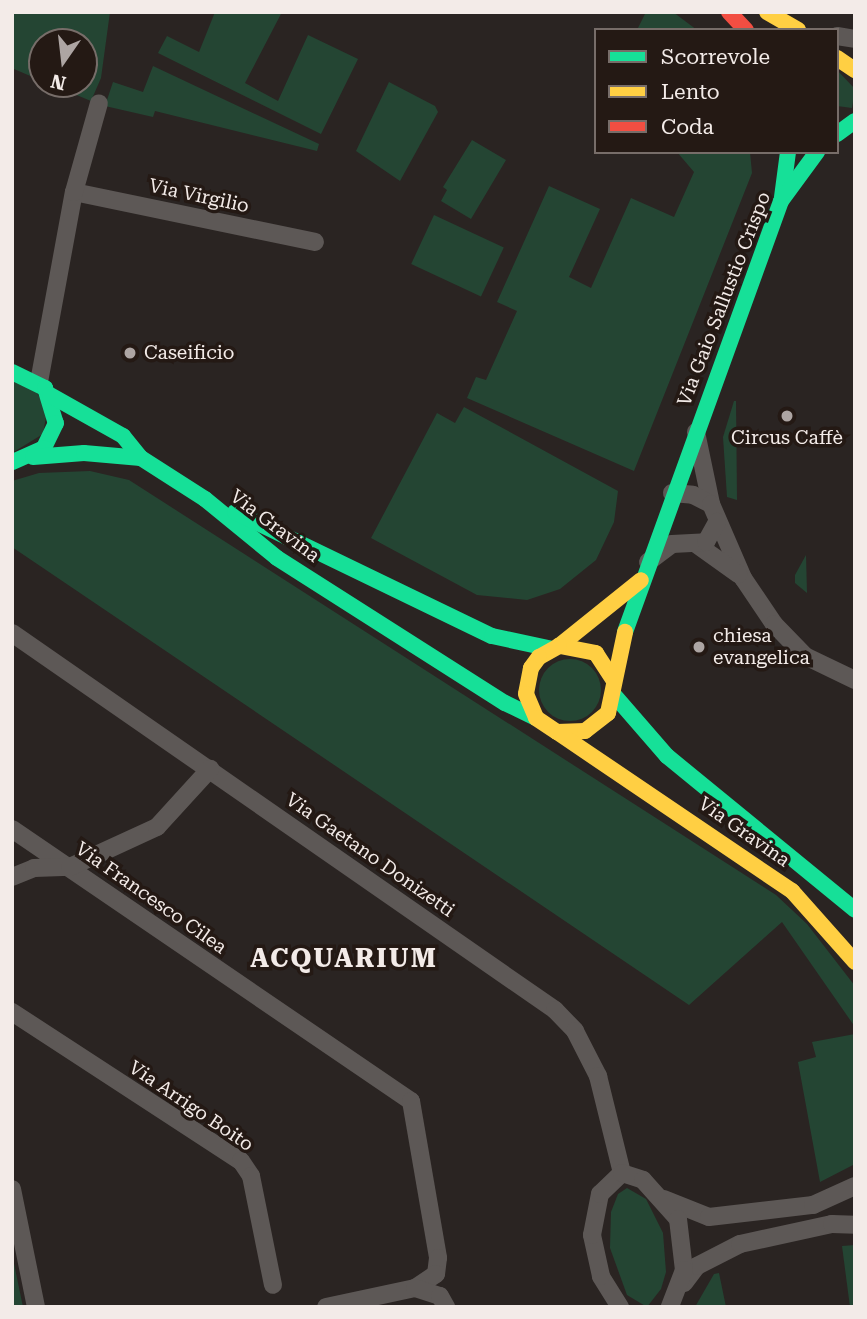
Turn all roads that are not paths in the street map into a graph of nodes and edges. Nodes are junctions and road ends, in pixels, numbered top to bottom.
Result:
1 (729, 12) edge
2 (767, 12) edge
3 (745, 28) edge
4 (798, 28) edge
5 (839, 59) edge
6 (855, 70) edge
7 (99, 103) dead end
8 (855, 118) edge
9 (839, 132) edge
10 (788, 154) edge
11 (816, 154) edge
12 (74, 192) junction
13 (781, 201) junction
14 (315, 242) dead end
15 (28, 378) edge
16 (696, 428) junction
17 (33, 457) junction
18 (141, 458) junction
19 (12, 462) edge
20 (672, 493) junction
21 (205, 499) junction
22 (711, 504) junction
23 (717, 522) junction
24 (696, 544) junction
25 (648, 562) junction
26 (743, 579) junction
27 (642, 580) junction
28 (12, 633) edge
29 (555, 648) junction
30 (855, 680) edge
31 (614, 688) junction
32 (536, 718) junction
33 (557, 732) junction
34 (210, 769) junction
35 (12, 829) edge
36 (70, 867) junction
37 (12, 877) edge
38 (855, 910) edge
39 (855, 962) edge
40 (12, 1013) edge
41 (622, 1173) junction
42 (855, 1186) edge
43 (12, 1189) edge
44 (664, 1199) junction
45 (855, 1225) edge
46 (273, 1285) dead end
47 (415, 1288) junction
48 (679, 1288) junction
49 (36, 1307) edge
50 (326, 1307) edge
51 (446, 1307) edge
52 (620, 1307) edge
53 (670, 1307) edge

1 - 3 main road
2 - 4 main road
5 - 6 main road
7 - 12 street
8 - 9 main road
10 - 13 main road
11 - 13 main road, Via Gaio Sallustio Crispo
12 - 14 street, Via Virgilio
12 - 15 street
13 - 16 main road, Via Gaio Sallustio Crispo
15 - 17 main road
15 - 18 main road
16 - 20 main road, Via Gaio Sallustio Crispo
16 - 22 street, Via Gaio Sallustio Crispo
17 - 18 main road
17 - 19 main road
18 - 21 main road
20 - 22 street
20 - 25 main road, Via Gaio Sallustio Crispo
21 - 29 main road, Via Gravina
21 - 32 main road, Via Gravina
22 - 23 street, Via Gaio Sallustio Crispo
23 - 24 street
23 - 26 street, Via Gaio Sallustio Crispo
24 - 25 street
24 - 26 street, Via Gaio Sallustio Crispo
25 - 27 main road, Via Gaio Sallustio Crispo
26 - 30 street, Via Gaio Sallustio Crispo
27 - 29 main road
27 - 31 main road, Via Gaio Sallustio Crispo
28 - 34 street, Via Gaetano Donizetti
29 - 31 main road
29 - 32 main road
31 - 33 main road
31 - 38 main road, Via Gravina
32 - 33 main road
33 - 39 main road, Via Gravina
34 - 36 street
34 - 41 street, Via Gaetano Donizetti
35 - 36 street, Via Francesco Cilea
36 - 37 street
36 - 47 street, Via Francesco Cilea
40 - 46 street, Via Arrigo Boito
41 - 44 street
41 - 52 street
42 - 44 street
43 - 49 street
44 - 48 street
45 - 48 street
47 - 50 street
47 - 51 street
48 - 53 street

